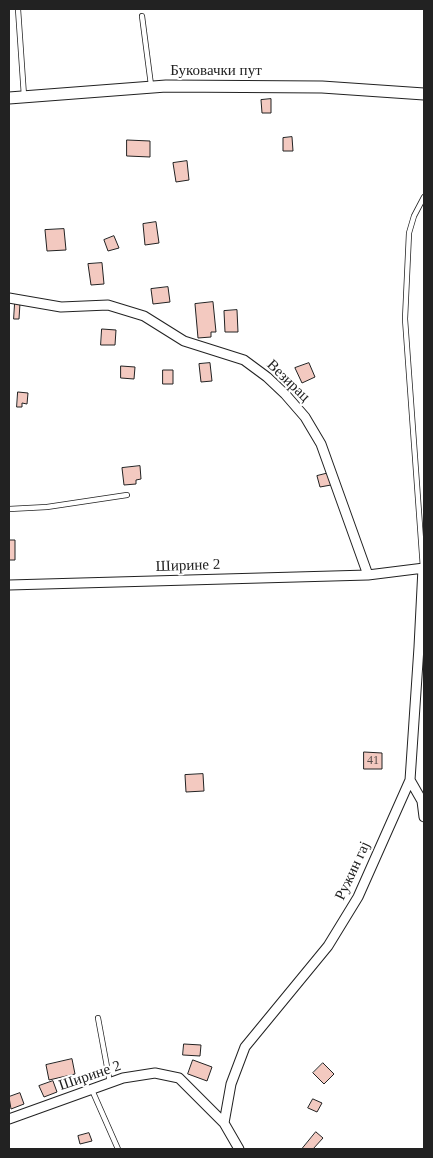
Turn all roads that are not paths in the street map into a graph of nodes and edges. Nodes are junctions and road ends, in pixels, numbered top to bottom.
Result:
1 (18, 9) edge
2 (142, 16) dead end
3 (151, 87) junction
4 (424, 94) edge
5 (24, 97) junction
6 (9, 98) edge
7 (424, 197) edge
8 (9, 298) edge
9 (127, 495) dead end
10 (9, 509) edge
11 (423, 568) edge
12 (368, 575) junction
13 (9, 585) edge
14 (410, 780) junction
15 (424, 817) edge
16 (98, 1018) dead end
17 (110, 1083) junction
18 (92, 1090) junction
19 (9, 1118) edge
20 (224, 1123) junction
21 (118, 1149) edge
22 (239, 1149) edge

1 - 5 lane
2 - 3 lane
3 - 4 street, Буковачки пут
3 - 5 street, Буковачки пут
5 - 6 street, Буковачки пут
7 - 11 lane
8 - 12 street, Везирац
9 - 10 lane
11 - 12 street
11 - 14 street, Ружин гај
12 - 13 street, Ширине 2
14 - 15 street
14 - 20 street, Ружин гај
16 - 17 lane
17 - 18 street, Ширине 2
17 - 20 street, Ширине 2
18 - 19 street, Ширине 2
18 - 21 lane
20 - 22 street

